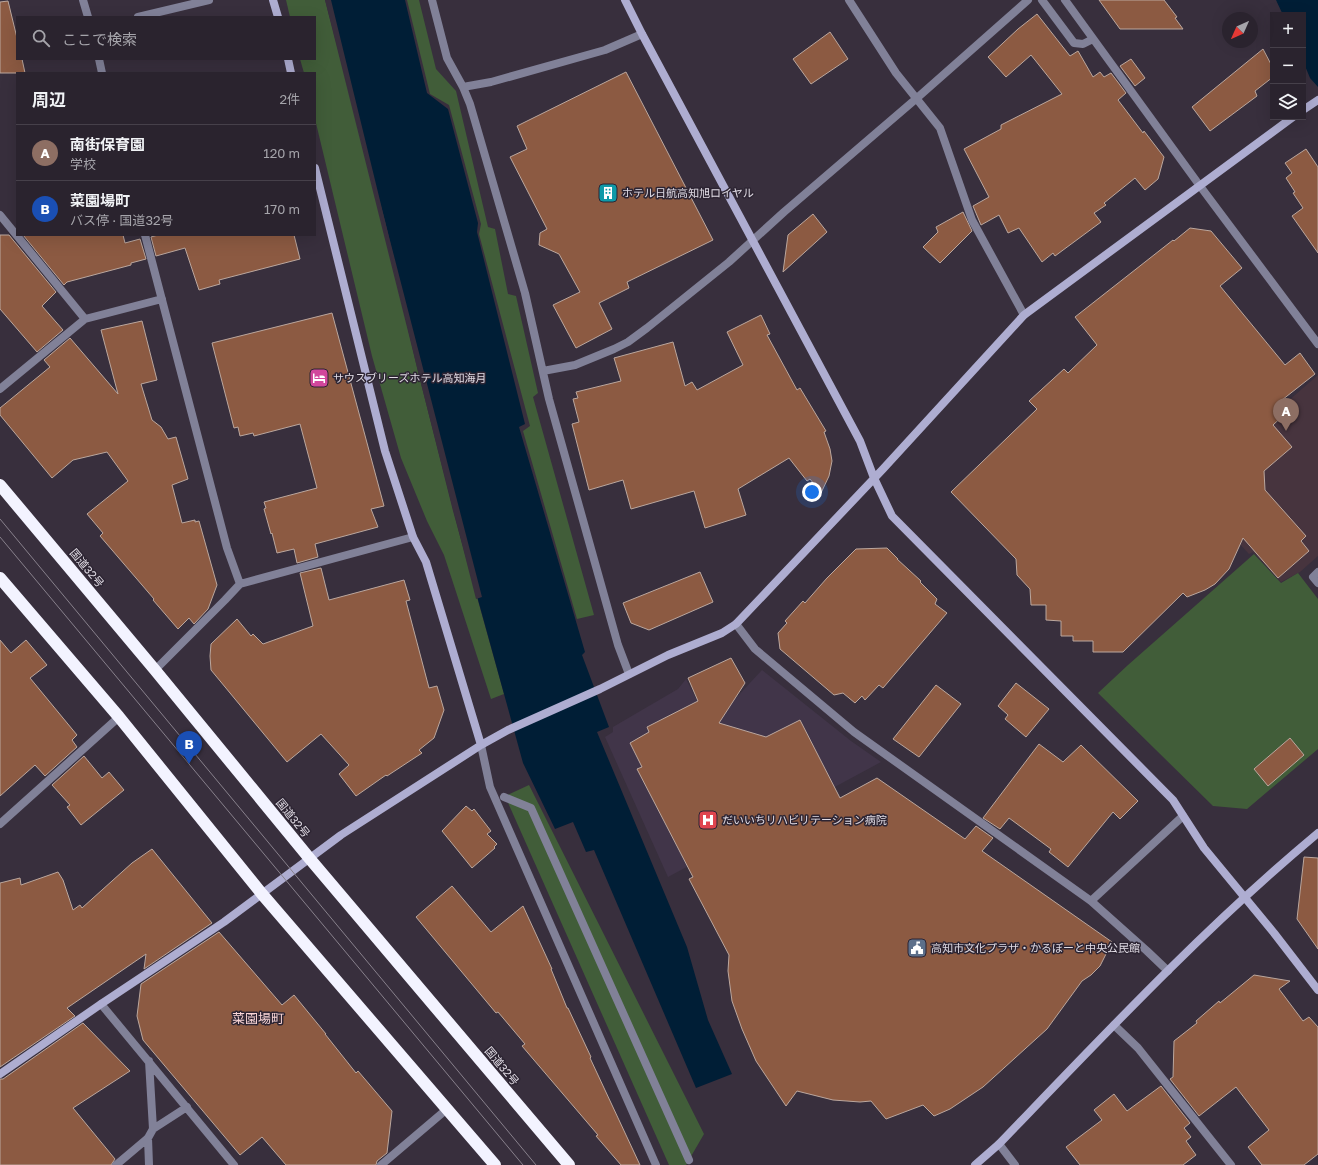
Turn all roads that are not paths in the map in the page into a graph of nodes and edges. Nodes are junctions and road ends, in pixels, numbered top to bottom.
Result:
1 (83, 0) edge
2 (209, 0) edge
3 (273, 0) edge
4 (432, 0) edge
5 (626, 0) edge
6 (849, 0) edge
7 (1028, 0) edge
8 (1042, 0) edge
9 (1065, 0) edge
10 (88, 16) edge
11 (142, 16) edge
12 (278, 16) edge
13 (642, 34) junction
14 (1093, 39) junction
15 (99, 60) edge
16 (288, 60) edge
17 (102, 72) edge
18 (292, 72) edge
19 (463, 87) junction
20 (917, 98) junction
21 (1318, 100) edge
22 (1306, 108) edge
23 (1289, 120) edge
24 (316, 172) edge
25 (1200, 186) junction
26 (0, 215) edge
27 (16, 235) edge
28 (17, 236) edge
29 (145, 236) edge
30 (753, 240) junction
31 (162, 299) junction
32 (1024, 316) junction
33 (85, 319) junction
34 (1318, 344) edge
35 (543, 371) junction
36 (0, 389) edge
37 (874, 478) junction
38 (0, 485) edge
39 (413, 537) junction
40 (1318, 572) edge
41 (0, 578) edge
42 (240, 584) junction
43 (1318, 584) edge
44 (736, 624) junction
45 (155, 670) junction
46 (629, 674) junction
47 (119, 717) junction
48 (481, 745) junction
49 (504, 797) dead end
50 (1183, 816) junction
51 (0, 824) edge
52 (1318, 832) edge
53 (310, 858) junction
54 (262, 894) junction
55 (1245, 898) junction
56 (1091, 901) junction
57 (1168, 971) junction
58 (1318, 990) edge
59 (101, 1004) junction
60 (1114, 1025) junction
61 (149, 1061) junction
62 (0, 1074) edge
63 (187, 1107) junction
64 (447, 1109) junction
65 (153, 1129) junction
66 (148, 1138) junction
67 (999, 1144) junction
68 (689, 1160) dead end
69 (116, 1165) edge
70 (149, 1165) edge
71 (234, 1165) edge
72 (381, 1165) edge
73 (495, 1165) edge
74 (569, 1165) edge
75 (656, 1165) edge
76 (975, 1165) edge
77 (1015, 1165) edge
78 (1231, 1165) edge

1 - 10 street
2 - 11 street
3 - 12 street
4 - 19 street
5 - 13 street
6 - 20 street
7 - 20 street
8 - 14 street
9 - 14 street
13 - 19 street
13 - 30 street
14 - 25 street
15 - 17 street
16 - 18 street
19 - 35 street
20 - 30 street
20 - 32 street
21 - 22 street
23 - 25 street
24 - 39 street
25 - 32 street
25 - 34 street
26 - 27 street
28 - 33 street
29 - 31 street
30 - 35 street
30 - 37 street
31 - 33 street
31 - 42 street
32 - 37 street
33 - 36 street
35 - 46 street
37 - 44 street
37 - 50 street
38 - 45 highway, 国道32号
39 - 42 street
39 - 48 street
40 - 43 street
41 - 47 highway
42 - 45 street
44 - 46 street
44 - 56 street
45 - 53 highway, 国道32号
46 - 48 street
47 - 51 street
47 - 54 highway
48 - 53 street
48 - 75 street
49 - 68 street
50 - 55 street
50 - 56 street
52 - 55 street
53 - 54 street
53 - 74 highway, 国道32号
54 - 59 street
54 - 64 highway
55 - 57 street
55 - 58 street
56 - 57 street
57 - 60 street
59 - 61 street
59 - 62 street
60 - 67 street
60 - 78 street
61 - 63 street
61 - 65 street
63 - 65 street
63 - 71 street
64 - 72 street
64 - 73 highway
65 - 66 street
66 - 69 street
66 - 70 street
67 - 76 street
67 - 77 street

